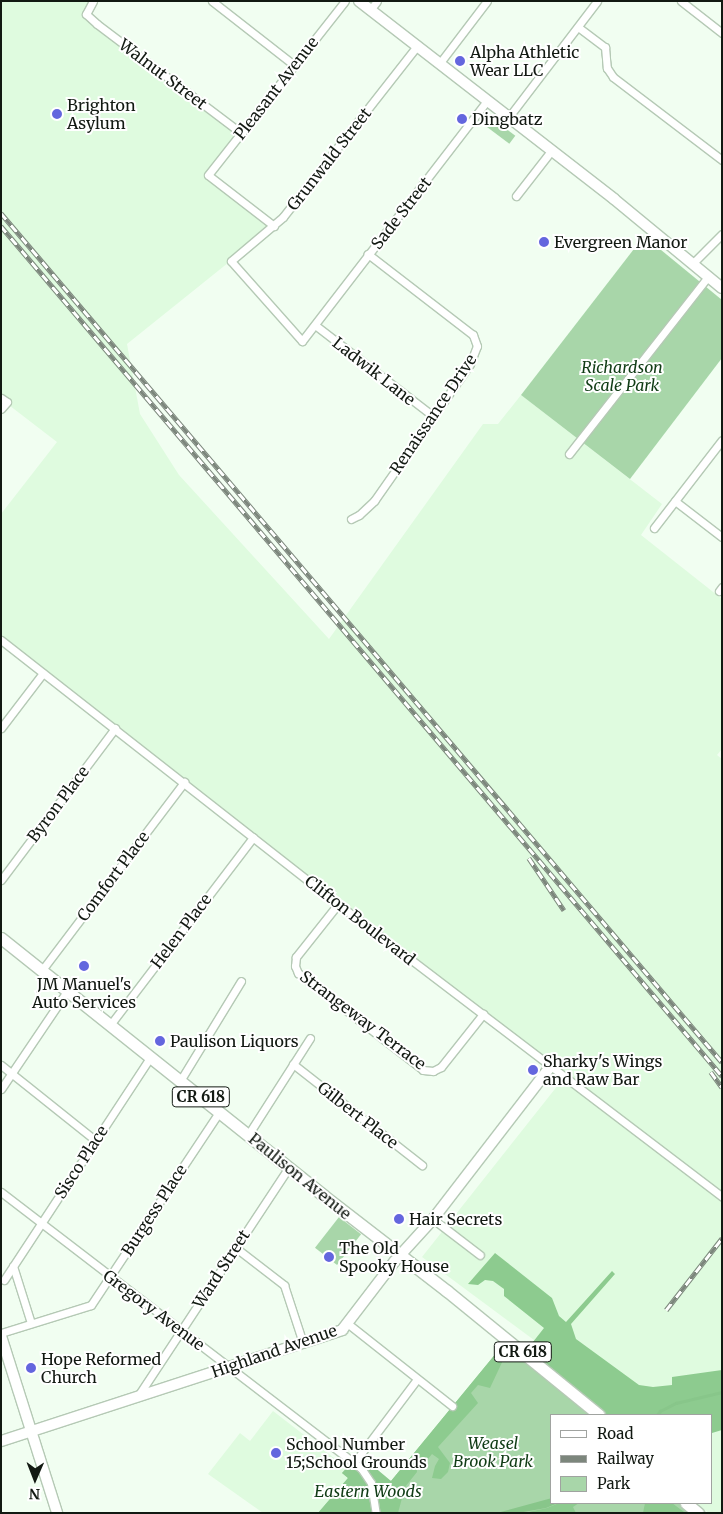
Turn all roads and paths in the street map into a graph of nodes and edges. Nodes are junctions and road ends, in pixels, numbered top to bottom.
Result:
1 (93, 1) edge
2 (212, 1) edge
3 (345, 1) edge
4 (359, 1) edge
5 (377, 1) edge
6 (487, 1) edge
7 (598, 1) edge
8 (681, 1) edge
9 (370, 10) junction
10 (578, 26) junction
11 (722, 33) edge
12 (416, 46) junction
13 (439, 64) junction
14 (294, 65) junction
15 (487, 101) junction
16 (508, 118) junction
17 (240, 133) junction
18 (552, 151) junction
19 (722, 160) edge
20 (516, 196) dead end
21 (274, 226) junction
22 (722, 234) edge
23 (368, 254) junction
24 (231, 261) joint
25 (692, 264) junction
26 (708, 277) junction
27 (722, 288) edge
28 (315, 325) junction
29 (4, 400) edge
30 (1, 409) edge
31 (433, 416) junction
32 (722, 440) edge
33 (569, 454) dead end
34 (675, 501) junction
35 (351, 519) dead end
36 (654, 528) dead end
37 (722, 537) edge
38 (1, 640) edge
39 (44, 673) junction
40 (1, 728) edge
41 (115, 728) junction
42 (184, 782) junction
43 (254, 837) junction
44 (1, 880) edge
45 (338, 904) junction
46 (1, 938) edge
47 (42, 970) junction
48 (241, 981) dead end
49 (67, 991) junction
50 (483, 1014) junction
51 (110, 1025) junction
52 (310, 1038) dead end
53 (150, 1058) junction
54 (293, 1064) junction
55 (1, 1066) edge
56 (551, 1066) junction
57 (12, 1074) junction
58 (180, 1081) junction
59 (1, 1089) edge
60 (219, 1112) junction
61 (248, 1135) junction
62 (95, 1140) junction
63 (422, 1165) dead end
64 (289, 1167) junction
65 (1, 1192) edge
66 (722, 1197) edge
67 (433, 1219) junction
68 (41, 1223) junction
69 (236, 1248) junction
70 (401, 1254) junction
71 (480, 1254) dead end
72 (13, 1266) junction
73 (111, 1277) junction
74 (4, 1280) dead end
75 (347, 1323) junction
76 (31, 1324) junction
77 (181, 1331) junction
78 (1, 1334) edge
79 (303, 1343) junction
80 (229, 1367) junction
81 (418, 1379) junction
82 (138, 1396) junction
83 (452, 1406) dead end
84 (598, 1414) edge
85 (31, 1431) junction
86 (1, 1441) edge
87 (354, 1462) junction
88 (687, 1504) edge
89 (58, 1513) edge
90 (376, 1513) edge
91 (698, 1513) edge

1 - 17 street, Walnut Street
2 - 14 street
3 - 14 street, Pleasant Avenue
4 - 9 street
5 - 9 street
6 - 13 street
7 - 10 street
8 - 11 street
9 - 12 street
10 - 16 street
10 - 19 street
12 - 13 street
12 - 21 street, Grunwald Street
13 - 15 street
14 - 17 street, Pleasant Avenue
15 - 16 street
15 - 23 street, Sade Street
16 - 18 street
17 - 21 street, Pleasant Avenue
18 - 20 street
18 - 25 street
21 - 24 street, Grunwald Street
22 - 25 street
23 - 28 street, Sade Street
23 - 31 street, Renaissance Drive
24 - 28 street, Sade Street
25 - 26 street
26 - 27 street
26 - 33 street
28 - 31 street, Ladwik Lane
29 - 30 street
31 - 35 street, Renaissance Drive
32 - 34 street
34 - 36 street
34 - 37 street
38 - 39 street, Clifton Boulevard
39 - 40 street
39 - 41 street, Clifton Boulevard
41 - 42 street, Clifton Boulevard
41 - 44 street, Byron Place
42 - 43 street, Clifton Boulevard
42 - 47 street, Comfort Place
43 - 45 street, Clifton Boulevard
43 - 51 street, Helen Place
45 - 50 street, Clifton Boulevard
45 - 50 street, Strangeway Terrace
46 - 47 main road, Paulison Avenue / CR 618
47 - 49 main road, Paulison Avenue / CR 618
48 - 58 street
49 - 51 main road, Paulison Avenue / CR 618
49 - 57 street
50 - 56 street, Clifton Boulevard
51 - 53 main road, Paulison Avenue / CR 618
52 - 54 street
53 - 58 main road, Paulison Avenue / CR 618
53 - 62 street, Sisco Place
54 - 61 street
54 - 63 street, Gilbert Place
55 - 57 street
56 - 66 street, Clifton Boulevard
56 - 67 street, Highland Avenue
57 - 59 street
57 - 62 street
58 - 60 main road, Paulison Avenue / CR 618
60 - 61 main road, Paulison Avenue / CR 618
60 - 73 street, Burgess Place
61 - 64 main road, Paulison Avenue / CR 618
62 - 68 street, Sisco Place
64 - 69 street, Ward Street
64 - 70 main road, Paulison Avenue / CR 618
65 - 68 street, Gregory Avenue
67 - 70 street, Highland Avenue
67 - 71 street
68 - 72 street, Sisco Place
68 - 73 street, Gregory Avenue
69 - 77 street, Ward Street
69 - 79 street
70 - 75 street, Highland Avenue
70 - 84 main road, Paulison Avenue / CR 618
72 - 74 street, Sisco Place
72 - 76 street
73 - 76 street, Burgess Place
73 - 77 street, Gregory Avenue
75 - 79 street, Highland Avenue
75 - 81 street
76 - 78 street, Burgess Place
77 - 80 street, Gregory Avenue
77 - 82 street, Ward Street
78 - 85 street
79 - 80 street, Highland Avenue
80 - 82 street, Highland Avenue
80 - 87 street, Gregory Avenue
81 - 83 street
81 - 87 street
82 - 85 street, Highland Avenue
85 - 86 street, Highland Avenue
85 - 89 street
87 - 90 street, Gregory Avenue
88 - 91 main road

